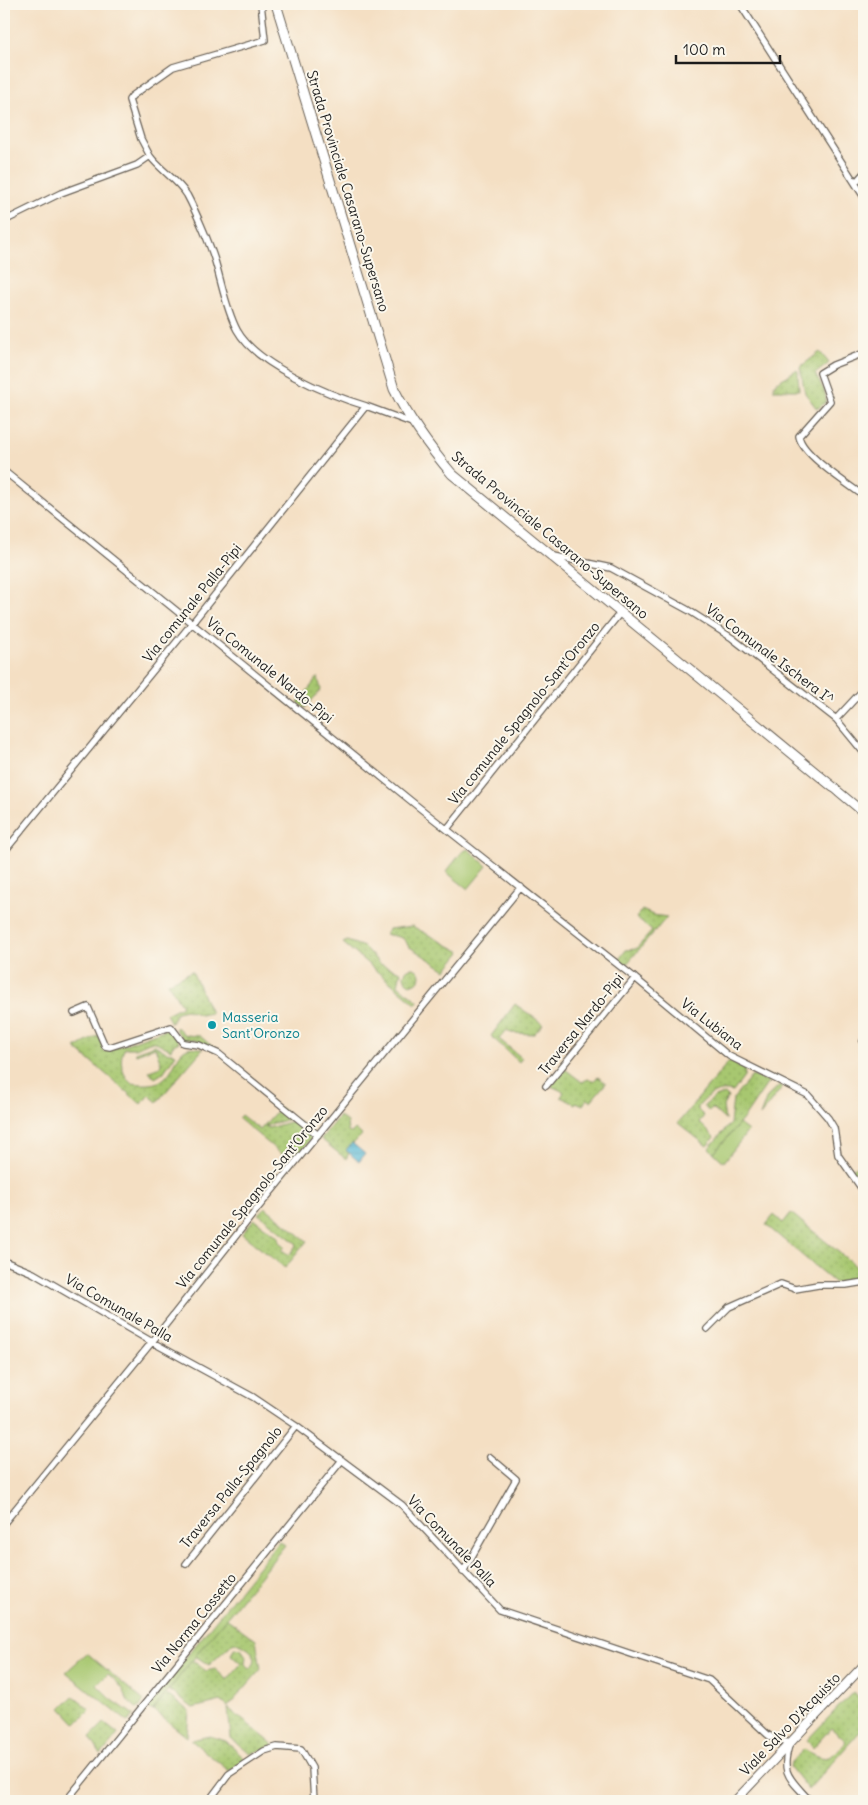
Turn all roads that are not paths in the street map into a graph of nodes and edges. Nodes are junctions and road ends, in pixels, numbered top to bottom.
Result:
1 (261, 4) edge
2 (276, 4) edge
3 (740, 4) edge
4 (150, 156) junction
5 (864, 173) edge
6 (855, 183) junction
7 (864, 197) edge
8 (4, 221) edge
9 (864, 353) edge
10 (366, 406) junction
11 (412, 423) junction
12 (4, 471) edge
13 (864, 496) edge
14 (550, 555) junction
15 (620, 613) junction
16 (193, 622) junction
17 (864, 689) edge
18 (836, 719) junction
19 (864, 753) edge
20 (833, 787) joint
21 (864, 813) edge
22 (447, 829) junction
23 (4, 852) edge
24 (521, 887) junction
25 (635, 978) junction
26 (74, 1013) dead end
27 (546, 1086) dead end
28 (318, 1135) junction
29 (864, 1192) edge
30 (4, 1261) edge
31 (864, 1282) edge
32 (707, 1329) dead end
33 (152, 1342) junction
34 (296, 1426) junction
35 (490, 1457) dead end
36 (342, 1460) junction
37 (4, 1523) edge
38 (186, 1564) dead end
39 (463, 1572) junction
40 (864, 1665) edge
41 (790, 1743) junction
42 (66, 1801) edge
43 (205, 1801) edge
44 (314, 1801) edge
45 (735, 1801) edge
46 (810, 1801) edge

1 - 4 street
2 - 11 main road, Strada Provinciale Casarano-Supersano
3 - 6 street
4 - 8 street
4 - 10 street
5 - 6 street
6 - 7 street
9 - 13 street
10 - 11 street
10 - 16 street, Via comunale Palla-Pipi
11 - 14 main road, Strada Provinciale Casarano-Supersano
12 - 16 street, Via Comunale Nardo-Pipi
14 - 15 main road, Strada Provinciale Casarano-Supersano
14 - 18 street, Via Comunale Ischera I^
15 - 20 main road, Strada Provinciale Casarano-Supersano
15 - 22 street, Via comunale Spagnolo-Sant'Oronzo
16 - 22 street, Via Comunale Nardo-Pipi
16 - 23 street, Via comunale Palla-Pipi
17 - 18 street
18 - 19 street, Via Comunale Ischera I^
20 - 21 street
22 - 24 street, Via Comunale Nardo-Pipi
24 - 25 street, Via Lubiana
24 - 28 street, Via comunale Spagnolo-Sant'Oronzo
25 - 27 street, Traversa Nardo-Pipi
25 - 29 street, Via Lubiana
26 - 28 street
28 - 33 street, Via comunale Spagnolo-Sant'Oronzo
30 - 33 street, Via Comunale Palla
31 - 32 street
33 - 34 street, Via Comunale Palla
33 - 37 street, Via comunale Spagnolo-Sant'Oronzo
34 - 36 street, Via Comunale Palla
34 - 38 street, Traversa Palla-Spagnolo
35 - 39 street
36 - 39 street, Via Comunale Palla
36 - 42 street, Via Norma Cossetto
39 - 41 street, Via Comunale Palla
40 - 41 street, Viale Salvo D'Acquisto
41 - 45 street, Viale Salvo D'Acquisto
41 - 46 street
43 - 44 street

